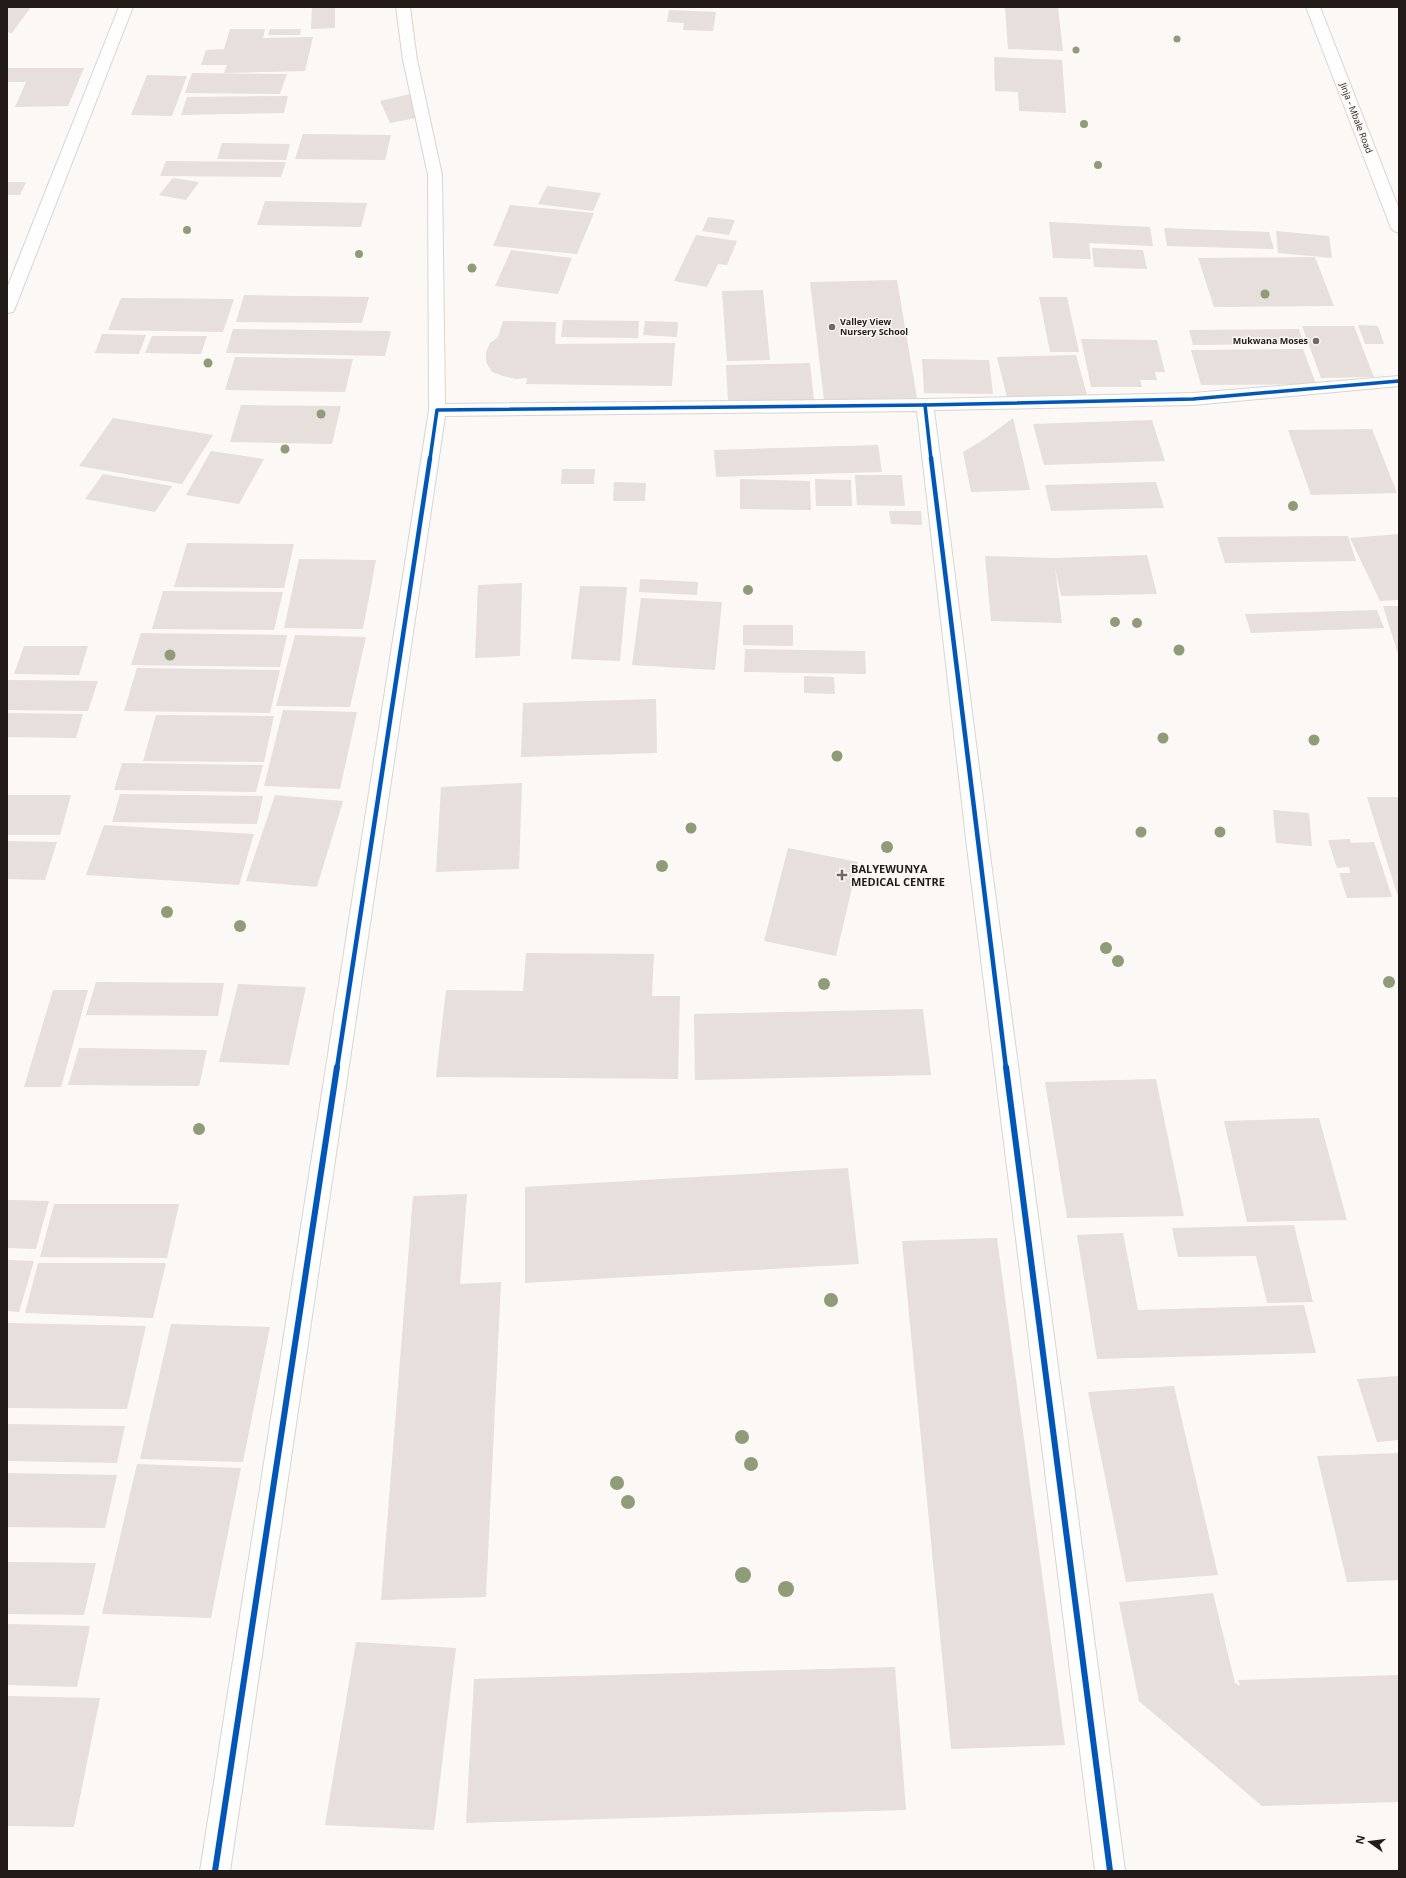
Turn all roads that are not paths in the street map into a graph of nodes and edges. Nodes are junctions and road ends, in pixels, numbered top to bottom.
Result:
1 (126, 7) edge
2 (403, 7) edge
3 (1313, 7) edge
4 (1399, 228) edge
5 (7, 308) edge
6 (1399, 382) edge
7 (925, 405) junction
8 (437, 410) junction
9 (215, 1871) edge
10 (1110, 1871) edge

1 - 5 street
2 - 8 street
3 - 4 street, Jinja - Mbale Road
6 - 7 street
7 - 8 street
7 - 10 street
8 - 9 street

